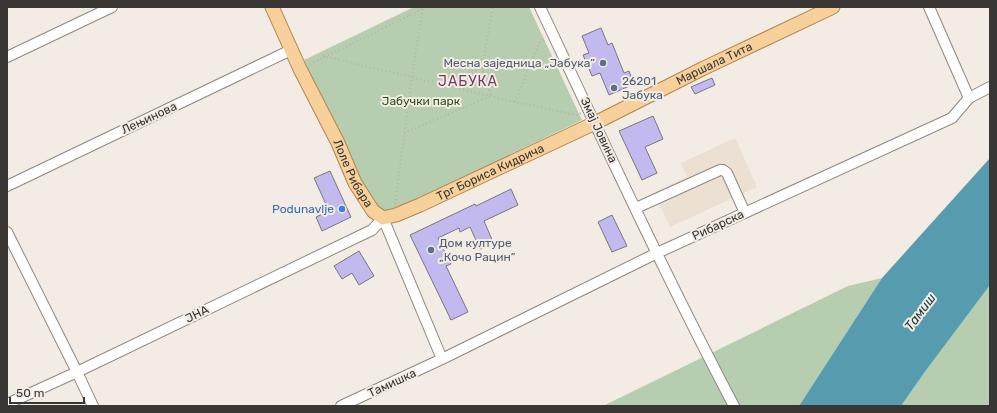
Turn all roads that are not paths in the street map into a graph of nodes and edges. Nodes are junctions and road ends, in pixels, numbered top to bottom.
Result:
1 (112, 7) edge
2 (272, 7) edge
3 (540, 7) edge
4 (833, 7) edge
5 (929, 7) edge
6 (291, 50) junction
7 (7, 57) edge
8 (990, 87) edge
9 (968, 98) junction
10 (596, 123) junction
11 (7, 186) edge
12 (636, 208) junction
13 (745, 213) junction
14 (383, 218) junction
15 (7, 232) edge
16 (657, 253) junction
17 (442, 360) junction
18 (78, 372) junction
19 (7, 404) edge
20 (93, 406) edge
21 (341, 406) edge
22 (734, 406) edge

1 - 7 street
2 - 6 main road, Лоле Рибара
3 - 10 street, Змај Јовина
4 - 10 main road, Маршала Тита
5 - 9 street
6 - 11 street, Лењинова
6 - 14 main road, Лоле Рибара
8 - 9 street, Рибарска
9 - 13 street, Рибарска
10 - 12 street, Змај Јовина
10 - 14 main road, Трг Бориса Кидрича
12 - 13 street
12 - 16 street, Змај Јовина
13 - 16 street, Рибарска
14 - 17 street, Лоле Рибара
14 - 18 street, ЈНА
15 - 18 street
16 - 17 street, Рибарска
16 - 22 street, Змај Јовина
17 - 21 street, Тамишка
18 - 19 street, ЈНА
18 - 20 street

